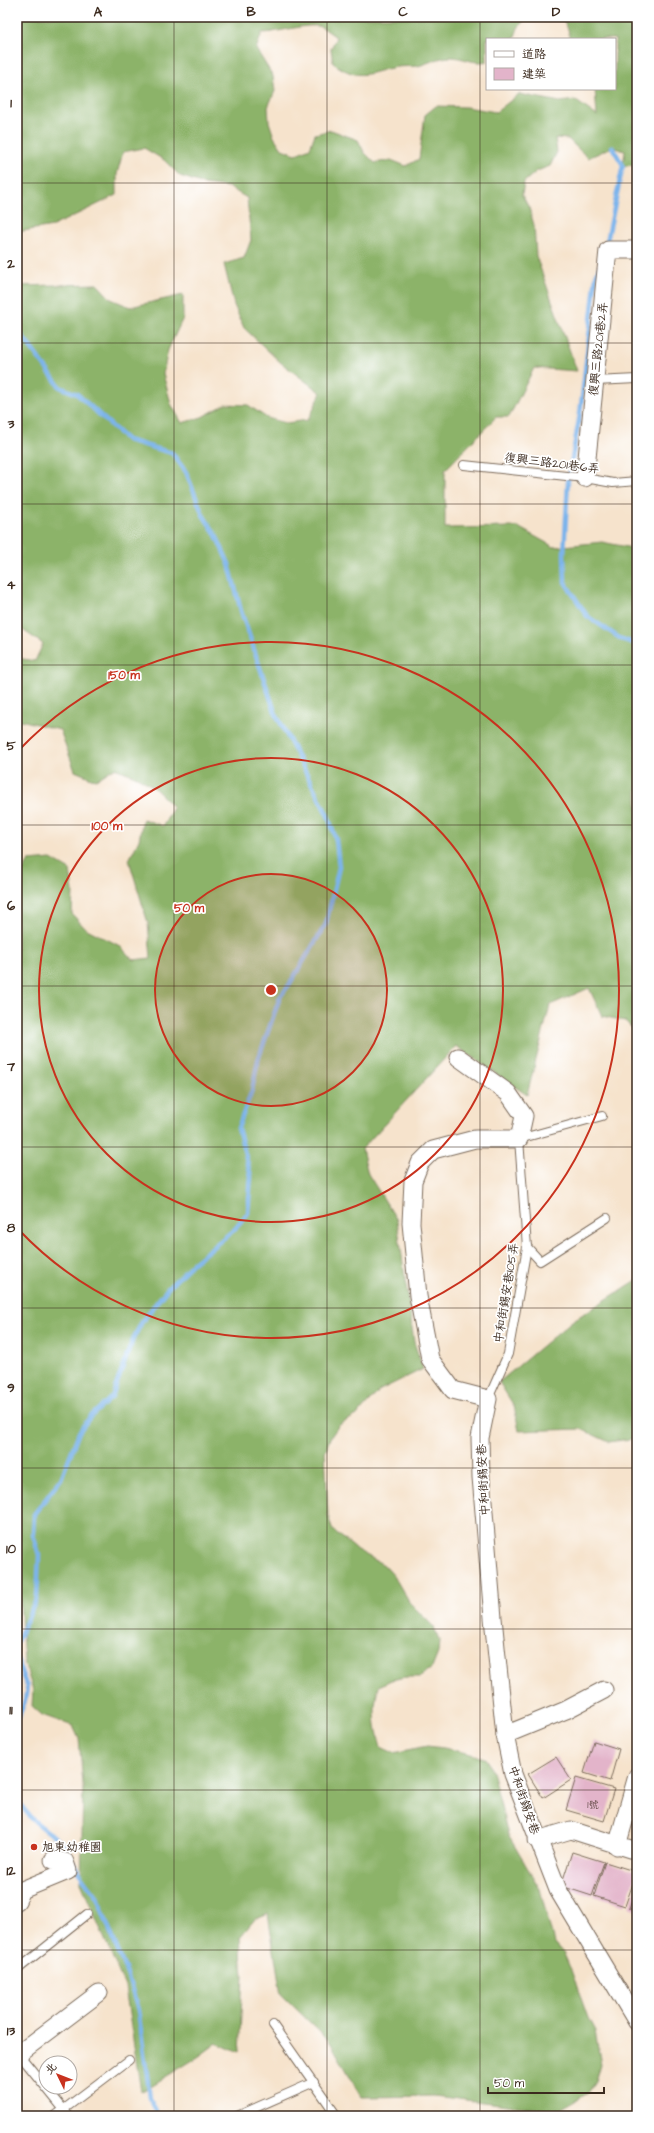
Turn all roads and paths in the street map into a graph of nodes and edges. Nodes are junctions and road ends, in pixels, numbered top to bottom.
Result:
1 (637, 250) edge
2 (637, 379) edge
3 (595, 381) junction
4 (464, 465) dead end
5 (585, 478) junction
6 (637, 481) edge
7 (458, 1056) dead end
8 (602, 1116) dead end
9 (519, 1139) junction
10 (607, 1218) dead end
11 (527, 1247) junction
12 (488, 1400) junction
13 (604, 1690) dead end
14 (505, 1735) junction
15 (637, 1776) edge
16 (537, 1840) junction
17 (617, 1846) junction
18 (637, 1852) edge
19 (53, 1860) dead end
20 (17, 1901) edge
21 (87, 1914) dead end
22 (17, 1970) edge
23 (98, 1993) dead end
24 (637, 2022) edge
25 (273, 2025) dead end
26 (18, 2054) edge
27 (129, 2060) dead end
28 (314, 2082) junction
29 (63, 2109) junction
30 (55, 2116) edge
31 (69, 2116) edge
32 (237, 2116) edge
33 (337, 2116) edge

1 - 3 street, 復興三路201巷2弄
2 - 3 lane
3 - 5 street, 復興三路201巷2弄
4 - 5 lane, 復興三路201巷6弄
5 - 6 lane, 復興三路201巷6弄
7 - 9 street
8 - 9 lane
9 - 11 lane, 中和街錫安巷105弄
9 - 12 street
10 - 11 lane
11 - 12 lane, 中和街錫安巷105弄
12 - 14 street, 中和街錫安巷
13 - 14 street
14 - 16 street, 中和街錫安巷
15 - 17 street
16 - 17 street
16 - 24 street, 中和街錫安巷
17 - 18 street
19 - 20 street
21 - 22 lane
23 - 26 street
25 - 28 lane
26 - 29 lane
27 - 29 lane
28 - 32 lane
28 - 33 lane
29 - 30 lane
29 - 31 lane

